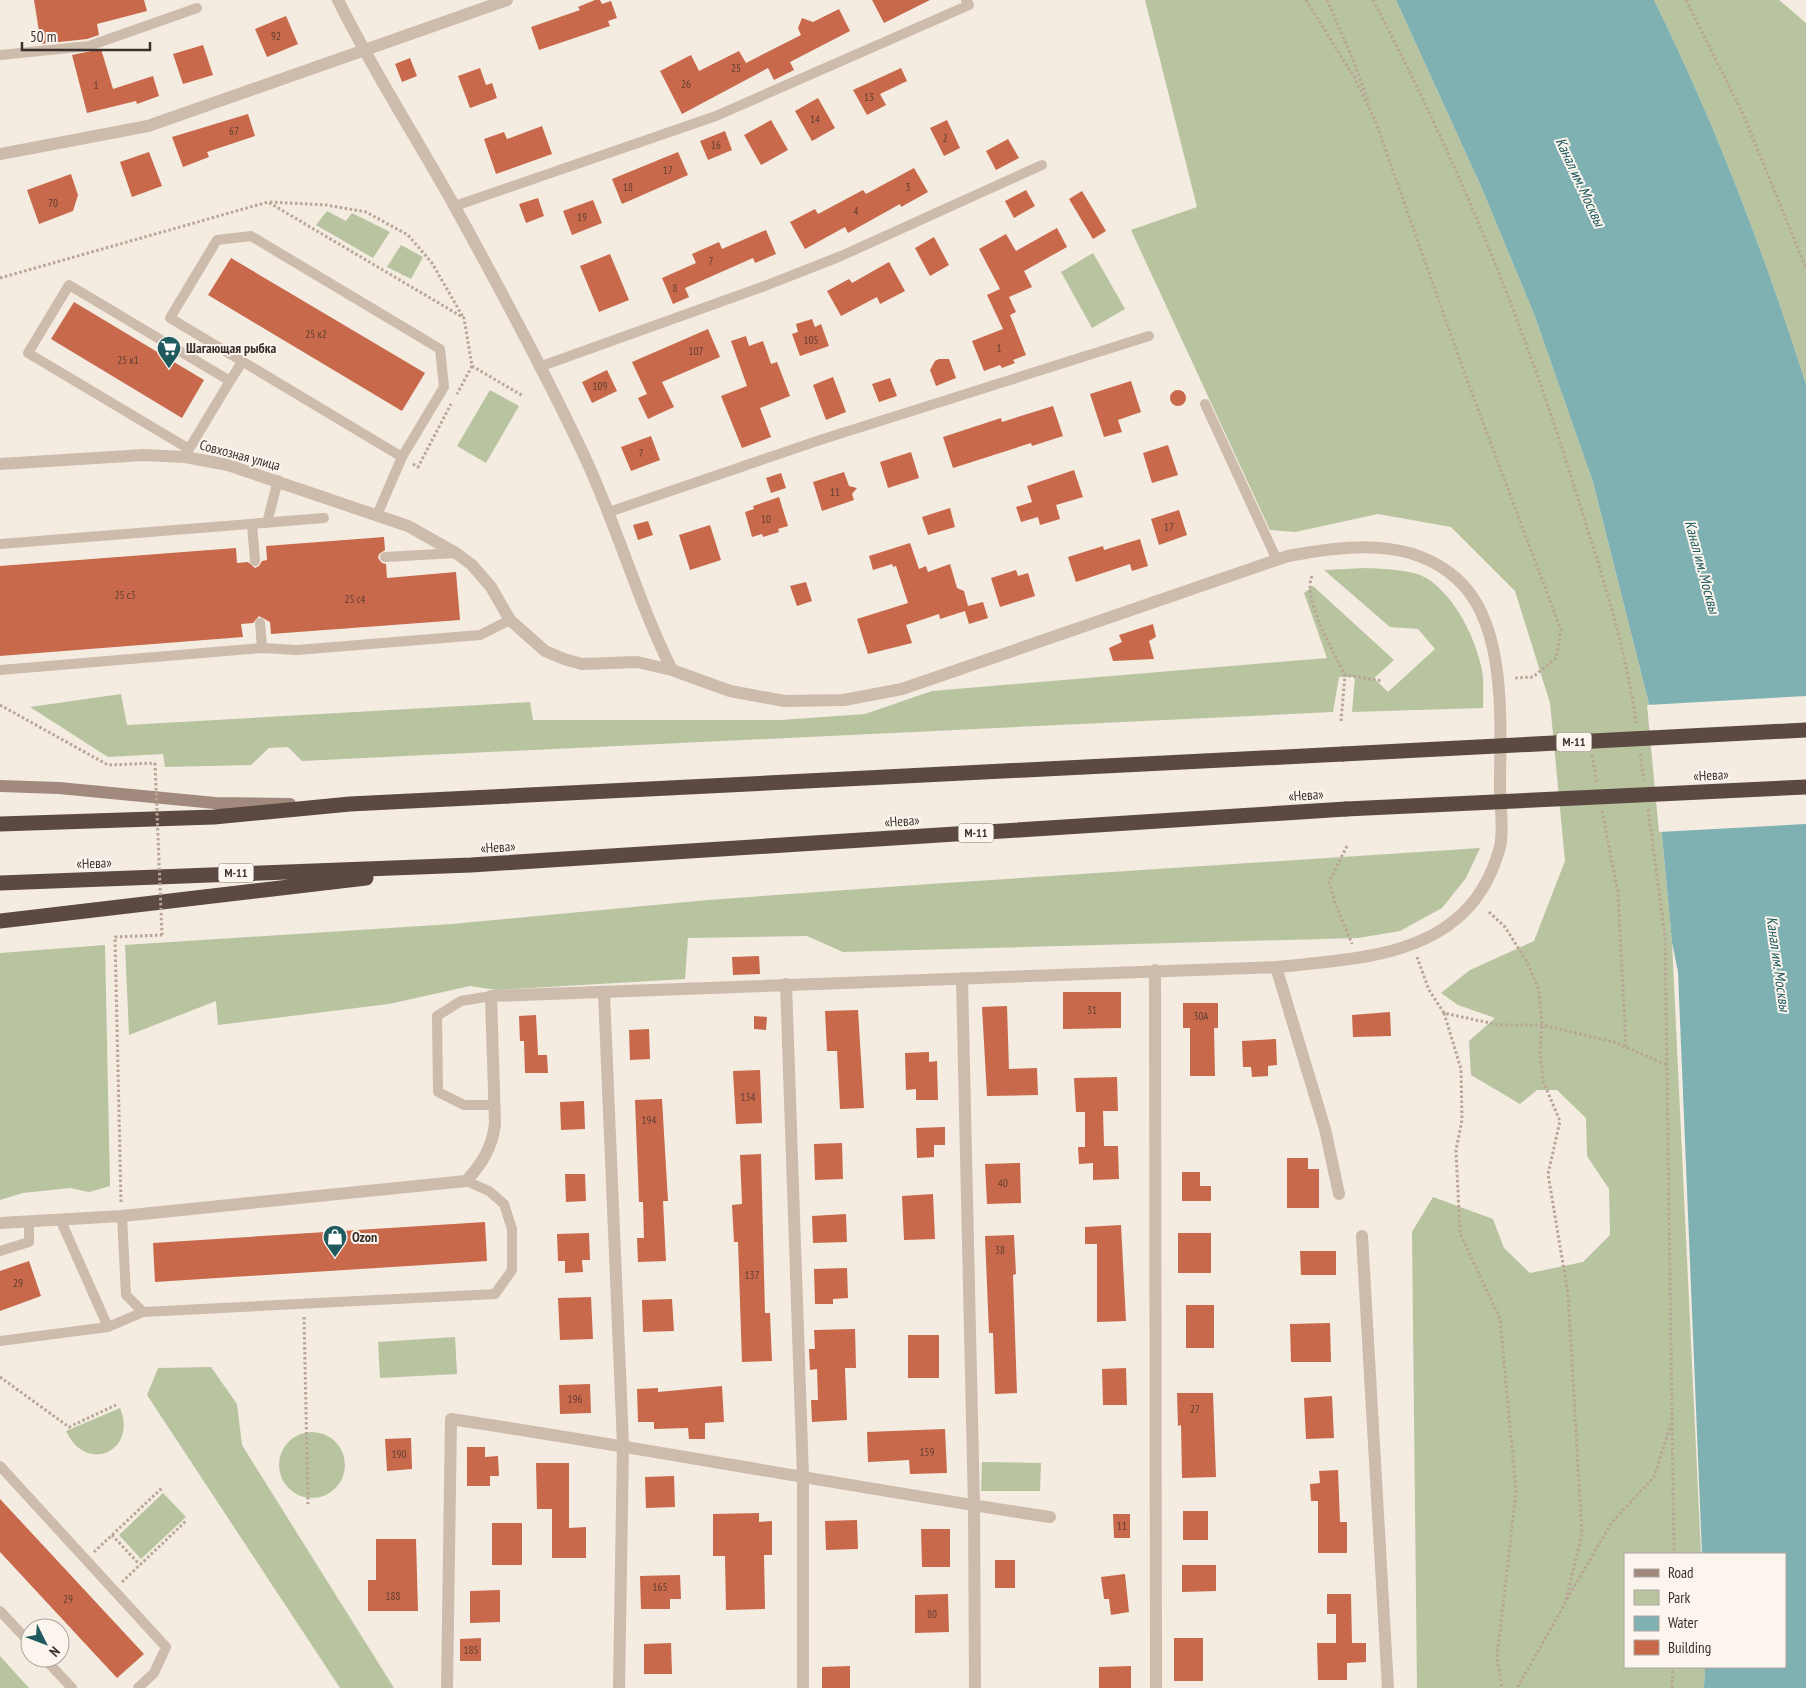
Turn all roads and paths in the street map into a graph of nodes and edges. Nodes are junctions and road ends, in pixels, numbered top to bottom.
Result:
1 (338, 0) edge
2 (507, 0) edge
3 (966, 0) edge
4 (1306, 0) edge
5 (1328, 0) edge
6 (1373, 0) edge
7 (1686, 0) edge
8 (197, 8) dead end
9 (363, 51) junction
10 (0, 55) edge
11 (1375, 120) junction
12 (0, 154) edge
13 (1042, 165) dead end
14 (268, 202) junction
15 (454, 206) junction
16 (1806, 268) edge
17 (0, 278) edge
18 (464, 318) junction
19 (1149, 336) dead end
20 (242, 362) junction
21 (472, 366) junction
22 (540, 367) junction
23 (230, 381) junction
24 (523, 396) dead end
25 (1205, 404) dead end
26 (187, 453) junction
27 (402, 457) junction
28 (0, 464) edge
29 (278, 480) junction
30 (610, 512) junction
31 (377, 515) junction
32 (324, 518) dead end
33 (267, 523) junction
34 (252, 524) junction
35 (0, 544) edge
36 (456, 553) junction
37 (385, 557) dead end
38 (1277, 560) junction
39 (255, 561) dead end
40 (1312, 576) dead end
41 (510, 620) junction
42 (260, 623) dead end
43 (262, 648) junction
44 (0, 670) edge
45 (672, 670) junction
46 (1345, 675) junction
47 (1515, 678) dead end
48 (1383, 681) dead end
49 (0, 705) edge
50 (1341, 722) dead end
51 (1806, 730) edge
52 (1637, 732) dead end
53 (1640, 751) dead end
54 (1644, 781) dead end
55 (0, 786) edge
56 (1806, 787) edge
57 (1646, 800) dead end
58 (350, 804) junction
59 (0, 824) edge
60 (1347, 846) dead end
61 (471, 865) junction
62 (0, 883) edge
63 (1618, 893) dead end
64 (1489, 912) dead end
65 (0, 921) edge
66 (1352, 944) dead end
67 (1417, 957) dead end
68 (1276, 967) junction
69 (1155, 970) junction
70 (962, 978) junction
71 (786, 984) junction
72 (604, 993) junction
73 (491, 996) junction
74 (1444, 1013) junction
75 (1542, 1026) junction
76 (1626, 1047) junction
77 (1667, 1065) junction
78 (494, 1105) junction
79 (466, 1181) junction
80 (1339, 1194) dead end
81 (122, 1216) junction
82 (60, 1219) junction
83 (30, 1221) junction
84 (0, 1223) edge
85 (1362, 1236) dead end
86 (0, 1251) edge
87 (304, 1304) junction
88 (143, 1312) junction
89 (108, 1327) junction
90 (0, 1341) edge
91 (0, 1377) edge
92 (116, 1404) dead end
93 (1672, 1421) junction
94 (623, 1445) junction
95 (0, 1466) edge
96 (803, 1477) junction
97 (163, 1487) dead end
98 (308, 1504) dead end
99 (974, 1506) junction
100 (1050, 1517) dead end
101 (186, 1521) dead end
102 (112, 1535) junction
103 (1674, 1553) edge
104 (86, 1560) junction
105 (140, 1565) junction
106 (113, 1591) junction
107 (1565, 1604) junction
108 (0, 1611) edge
109 (20, 1632) edge
110 (53, 1668) edge
111 (1673, 1668) edge
112 (72, 1688) edge
113 (138, 1688) edge
114 (447, 1688) edge
115 (619, 1688) edge
116 (803, 1688) edge
117 (975, 1688) edge
118 (1156, 1688) edge
119 (1388, 1688) edge
120 (1502, 1688) edge
121 (1517, 1688) edge
122 (1672, 1688) edge

1 - 9 street
2 - 9 street
3 - 15 lane
4 - 11 path
5 - 11 path
6 - 52 path
7 - 16 path
8 - 10 lane
9 - 12 street
9 - 15 street
11 - 47 path
13 - 22 lane
14 - 17 path
14 - 18 path
14 - 18 path
15 - 22 street
18 - 21 path
19 - 30 lane
20 - 23 lane
20 - 27 lane
20 - 27 lane
21 - 24 path
21 - 27 path
22 - 30 street
23 - 26 lane
23 - 26 lane
25 - 38 lane
26 - 28 street, Совхозная улица
26 - 29 street, Совхозная улица
27 - 31 lane
29 - 31 street, Совхозная улица
29 - 33 lane
30 - 45 street
31 - 36 street, Совхозная улица
32 - 33 lane
33 - 34 lane
34 - 35 lane
34 - 39 lane
36 - 37 lane
36 - 41 street, Совхозная улица
38 - 45 street, Совхозная улица
38 - 68 street, Совхозная улица
40 - 46 path
41 - 43 lane
41 - 45 street, Совхозная улица
42 - 43 lane
43 - 44 lane
46 - 48 path
46 - 50 path
49 - 81 path, bridge
51 - 58 highway, М-11, bridge
53 - 54 path
55 - 58 street
56 - 61 highway, «Нева» / М-11, bridge
57 - 77 path
58 - 59 highway, М-11
60 - 66 path
61 - 62 highway, «Нева» / М-11
61 - 65 highway
63 - 76 path
64 - 75 path
67 - 74 path
68 - 69 street, Совхозная улица
68 - 80 street
69 - 70 street, Совхозная улица
69 - 118 street
70 - 71 street, Совхозная улица
70 - 99 street
71 - 72 street, Совхозная улица
71 - 96 street
72 - 73 street, Совхозная улица
72 - 94 street
73 - 78 street
73 - 78 lane
74 - 75 path
74 - 120 path
75 - 76 path
75 - 107 path
76 - 77 path
77 - 93 path
78 - 79 street
79 - 81 street
79 - 87 lane
81 - 82 street
81 - 88 lane
82 - 83 street
82 - 89 lane
83 - 84 street
83 - 86 lane
85 - 119 street
87 - 88 lane
87 - 98 path
88 - 89 lane
89 - 90 lane
91 - 92 path
93 - 103 path
93 - 107 path
94 - 96 street
94 - 114 street
94 - 115 street
95 - 104 lane
96 - 99 street
96 - 116 street
97 - 102 path
99 - 100 street
99 - 117 street
101 - 105 path
102 - 104 path
102 - 105 path
104 - 106 lane
105 - 106 path
106 - 113 lane
107 - 121 path
108 - 109 lane
110 - 112 lane
111 - 122 path

